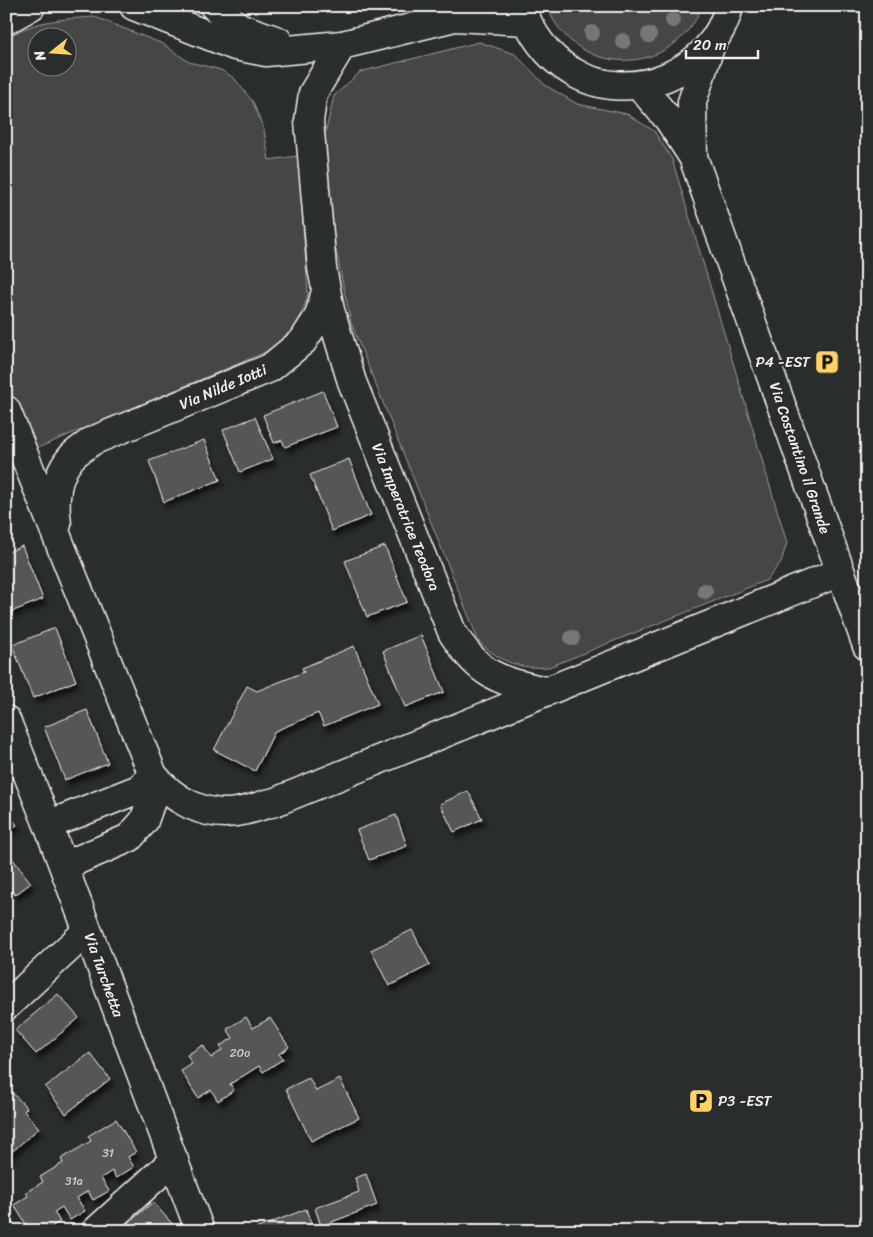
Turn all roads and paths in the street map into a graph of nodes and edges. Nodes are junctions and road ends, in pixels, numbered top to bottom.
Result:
1 (31, 6) edge
2 (134, 6) edge
3 (214, 6) edge
4 (729, 6) edge
5 (463, 11) edge
6 (523, 13) edge
7 (6, 20) edge
8 (712, 44) junction
9 (342, 45) junction
10 (296, 48) junction
11 (639, 85) junction
12 (693, 157) junction
13 (326, 291) junction
14 (6, 410) edge
15 (58, 540) junction
16 (840, 572) junction
17 (867, 646) edge
18 (544, 691) junction
19 (6, 720) edge
20 (158, 781) junction
21 (48, 825) junction
22 (64, 866) junction
23 (88, 931) junction
24 (6, 1006) edge
25 (174, 1160) junction
26 (96, 1231) edge
27 (200, 1231) edge

1 - 7 street
2 - 10 street
3 - 10 street
4 - 8 street
5 - 6 street
5 - 9 street
6 - 11 street
8 - 11 street
8 - 12 street, Via Costantino il Grande
9 - 10 street
9 - 13 street, Via Nilde Iotti
11 - 12 street, Via Costantino il Grande
12 - 16 street, Via Costantino il Grande
13 - 15 street, Via Nilde Iotti
13 - 18 street, Via Imperatrice Teodora
14 - 15 street
15 - 20 street
16 - 17 street, Via Costantino il Grande
16 - 18 street
18 - 20 street
19 - 21 street, Via Turchetta
20 - 21 street
20 - 22 street
21 - 22 street, Via Turchetta
22 - 23 street, Via Turchetta
23 - 24 street
23 - 25 street, Via Turchetta
25 - 26 street
25 - 27 street, Via Turchetta

